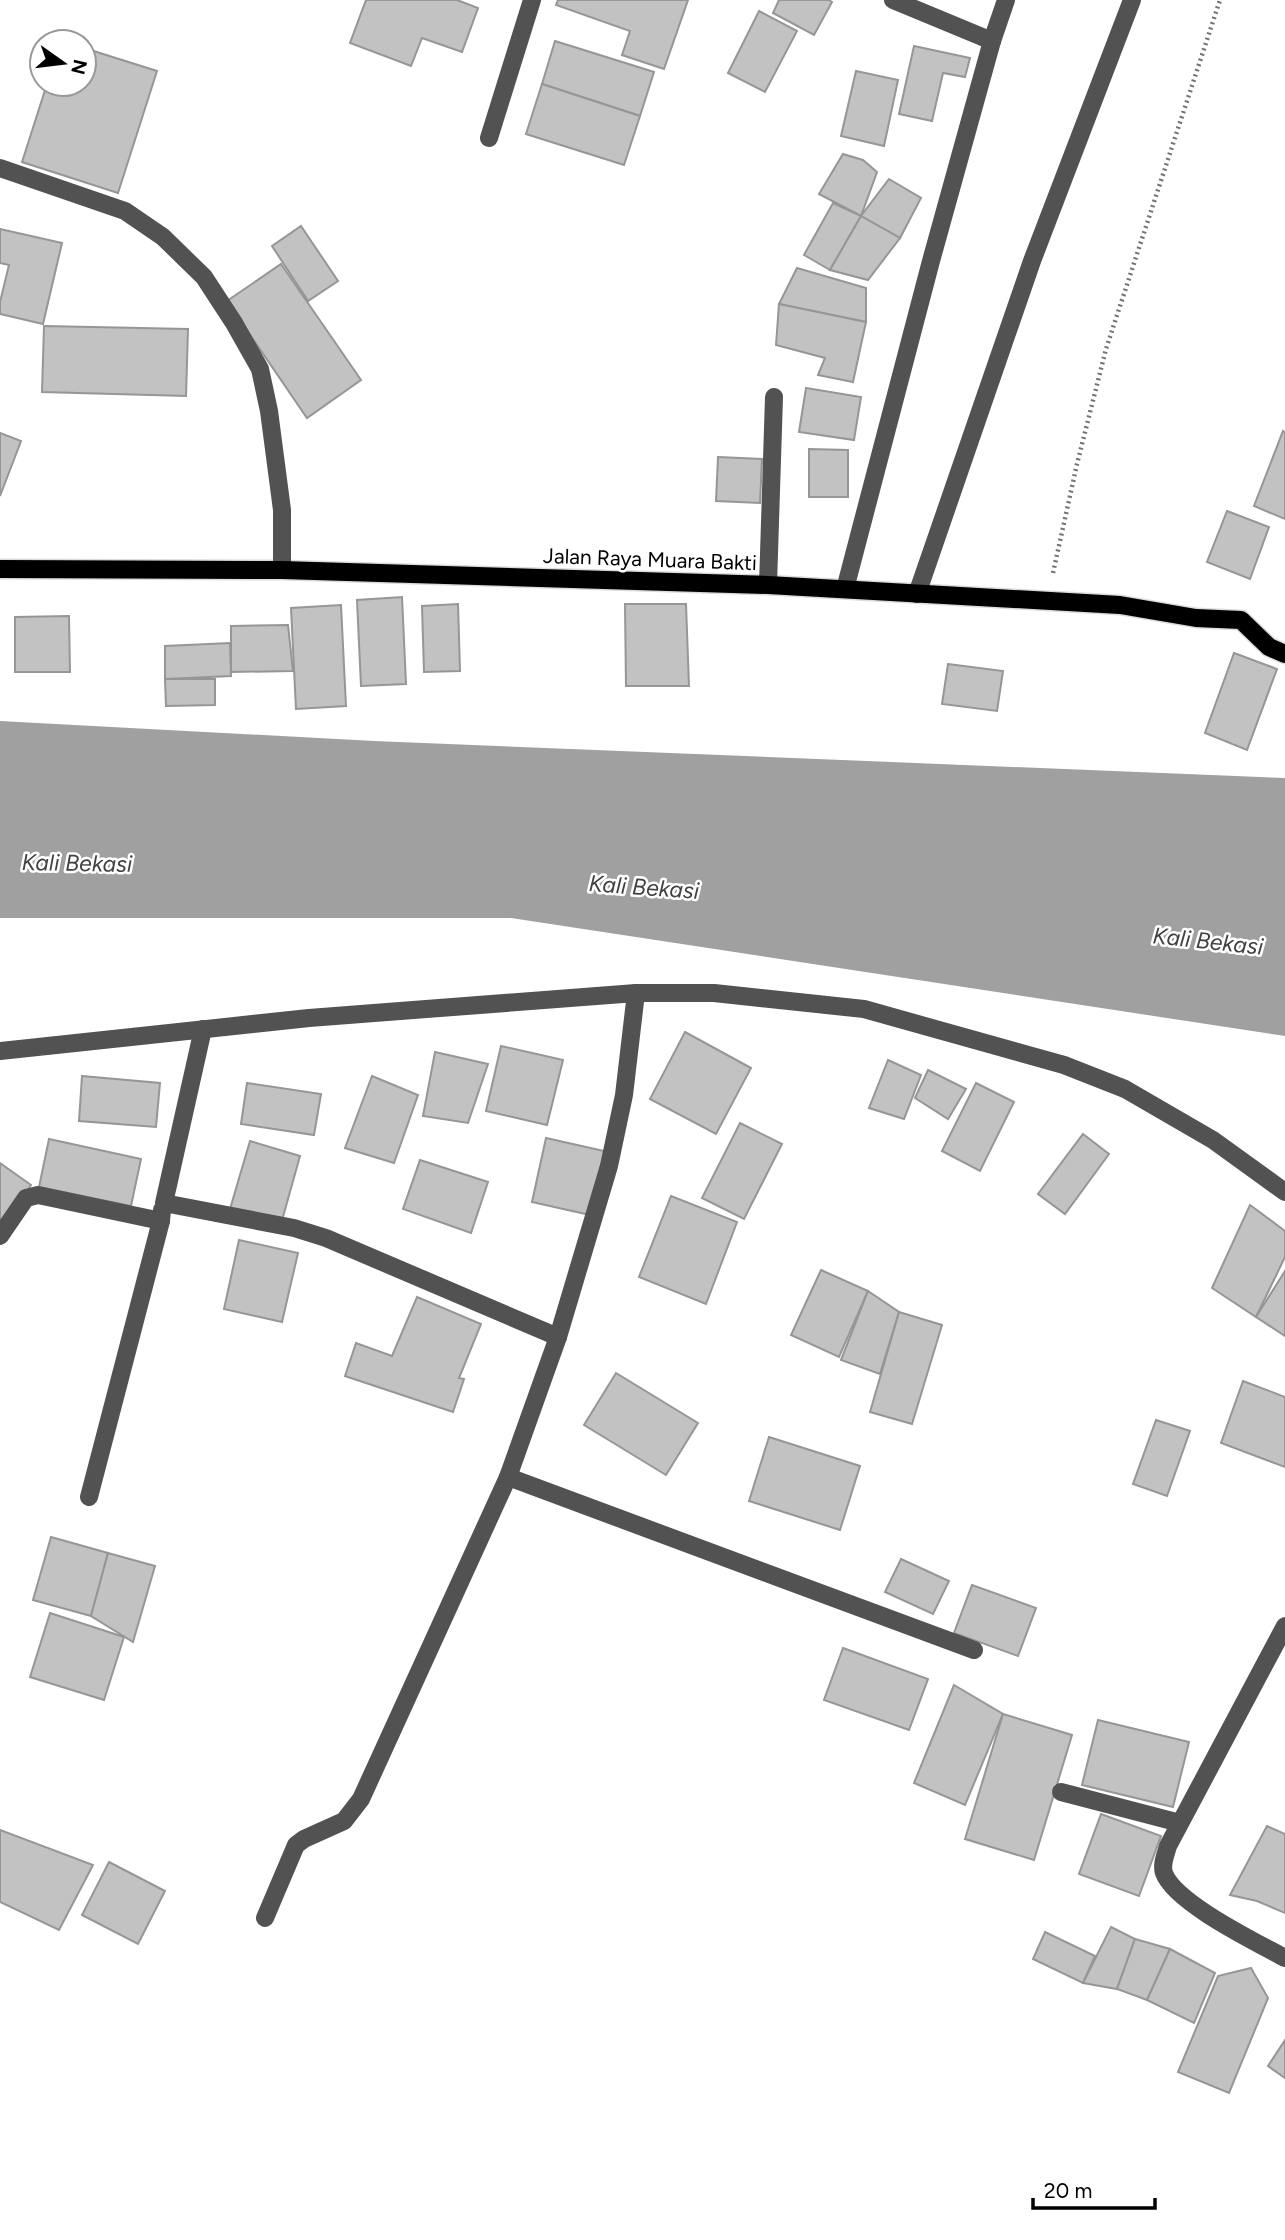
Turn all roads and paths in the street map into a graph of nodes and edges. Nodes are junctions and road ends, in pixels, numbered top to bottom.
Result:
1 (532, 0) edge
2 (893, 0) edge
3 (1006, 0) edge
4 (1132, 0) edge
5 (1220, 0) edge
6 (992, 41) junction
7 (489, 138) dead end
8 (0, 168) edge
9 (774, 397) dead end
10 (0, 569) edge
11 (282, 570) junction
12 (768, 585) junction
13 (845, 589) junction
14 (918, 594) junction
15 (1047, 601) junction
16 (1285, 654) edge
17 (636, 993) junction
18 (203, 1029) junction
19 (0, 1051) edge
20 (1285, 1192) edge
21 (162, 1212) junction
22 (0, 1236) edge
23 (558, 1337) junction
24 (508, 1477) junction
25 (89, 1497) dead end
26 (1285, 1626) edge
27 (974, 1650) dead end
28 (1061, 1792) dead end
29 (1180, 1823) junction
30 (265, 1918) dead end
31 (1285, 1958) edge

1 - 7 street
2 - 6 street
3 - 6 street
4 - 14 street
5 - 15 path
6 - 13 street
8 - 11 street
9 - 12 street
10 - 11 main road, Jalan Raya Muara Bakti
11 - 12 main road, Jalan Raya Muara Bakti
12 - 13 main road, Jalan Raya Muara Bakti
13 - 14 main road, Jalan Raya Muara Bakti
14 - 15 main road, Jalan Raya Muara Bakti
15 - 16 main road, Jalan Raya Muara Bakti
17 - 18 street
17 - 20 street
17 - 23 street
18 - 19 street
18 - 21 street
21 - 22 street
21 - 23 street
21 - 25 street
23 - 24 street
24 - 27 street
24 - 30 street
26 - 29 street
28 - 29 street
29 - 31 street

